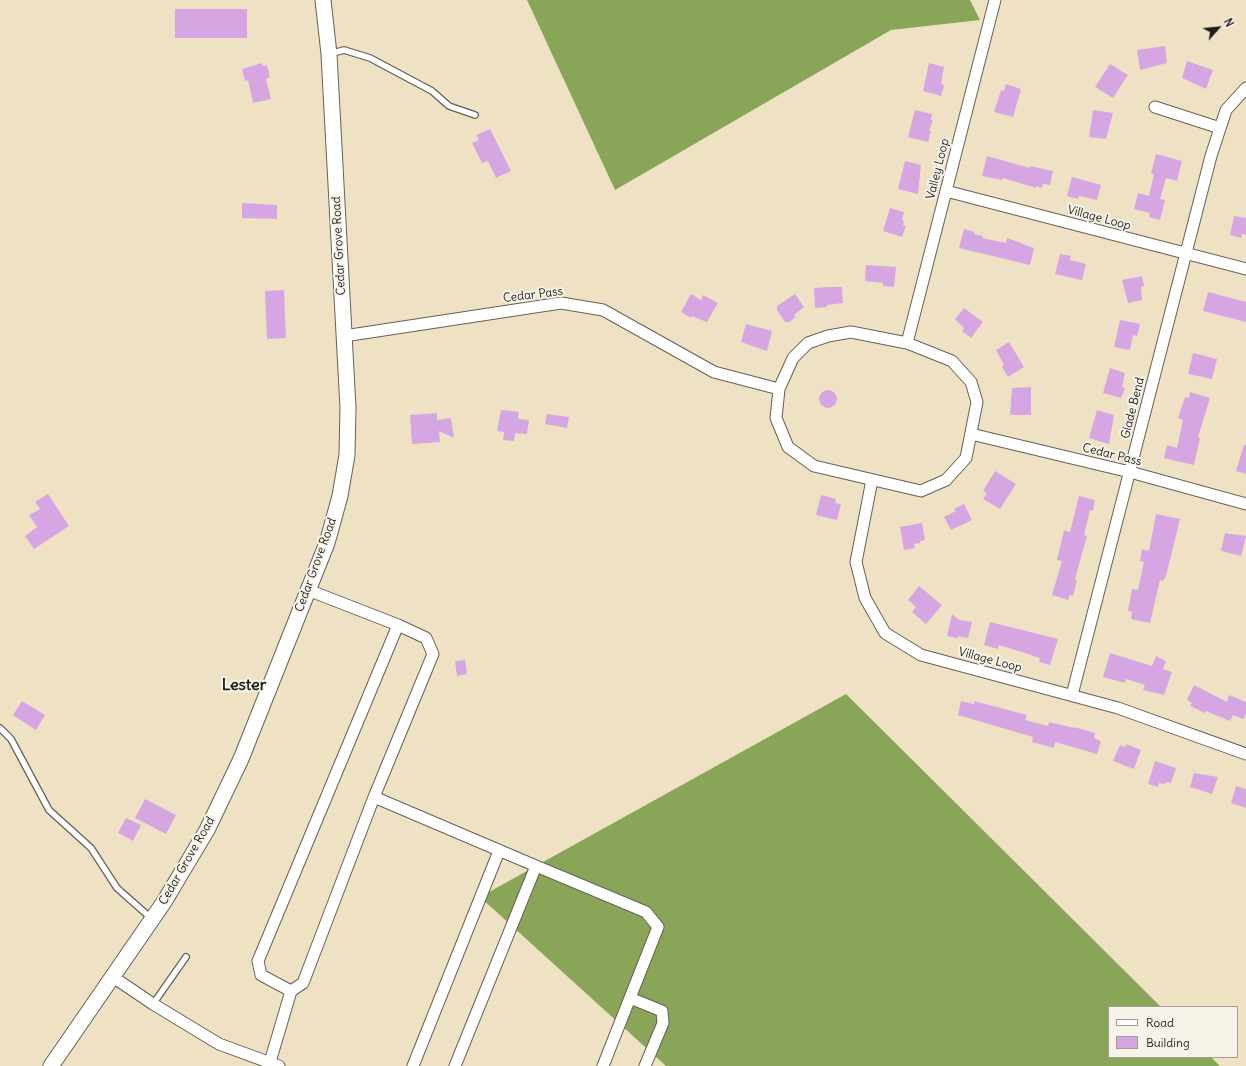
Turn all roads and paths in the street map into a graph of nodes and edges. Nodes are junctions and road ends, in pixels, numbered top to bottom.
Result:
1 (322, 0) edge
2 (995, 0) edge
3 (329, 54) junction
4 (1246, 88) edge
5 (1155, 107) dead end
6 (475, 115) dead end
7 (1220, 128) junction
8 (946, 192) junction
9 (1186, 254) junction
10 (1246, 269) edge
11 (344, 336) junction
12 (907, 344) junction
13 (779, 389) junction
14 (971, 434) junction
15 (1130, 472) junction
16 (872, 480) junction
17 (1246, 504) edge
18 (308, 590) junction
19 (398, 625) junction
20 (1072, 695) junction
21 (0, 728) edge
22 (1246, 754) edge
23 (374, 798) junction
24 (499, 851) junction
25 (536, 866) junction
26 (152, 919) junction
27 (186, 957) dead end
28 (113, 977) junction
29 (291, 991) junction
30 (630, 998) junction
31 (153, 1004) junction
32 (274, 1064) edge
33 (51, 1066) edge
34 (413, 1066) edge
35 (455, 1066) edge
36 (603, 1066) edge
37 (645, 1066) edge

1 - 3 main road, Cedar Grove Road
2 - 8 street, Valley Loop
3 - 6 lane
3 - 11 main road, Cedar Grove Road
4 - 7 street, Glade Bend
5 - 7 street
7 - 9 street, Glade Bend
8 - 9 street, Village Loop
8 - 12 street, Valley Loop
9 - 10 street, Village Loop
9 - 15 street, Glade Bend
11 - 13 street, Cedar Pass
11 - 18 main road, Cedar Grove Road
12 - 13 street
12 - 14 street
13 - 16 street
14 - 15 street, Cedar Pass
14 - 16 street
15 - 17 street, Cedar Pass
15 - 20 street, Glade Bend
16 - 20 street, Village Loop
18 - 19 street
18 - 26 main road, Cedar Grove Road
19 - 23 street
19 - 29 street
20 - 22 street, Village Loop
21 - 26 lane
23 - 24 street
23 - 29 street
24 - 25 street
24 - 34 street
25 - 30 street
25 - 35 street
26 - 28 main road, Cedar Grove Road
27 - 31 lane
28 - 31 street
28 - 33 main road, Cedar Grove Road
29 - 32 street
30 - 36 street
30 - 37 street
31 - 32 street

